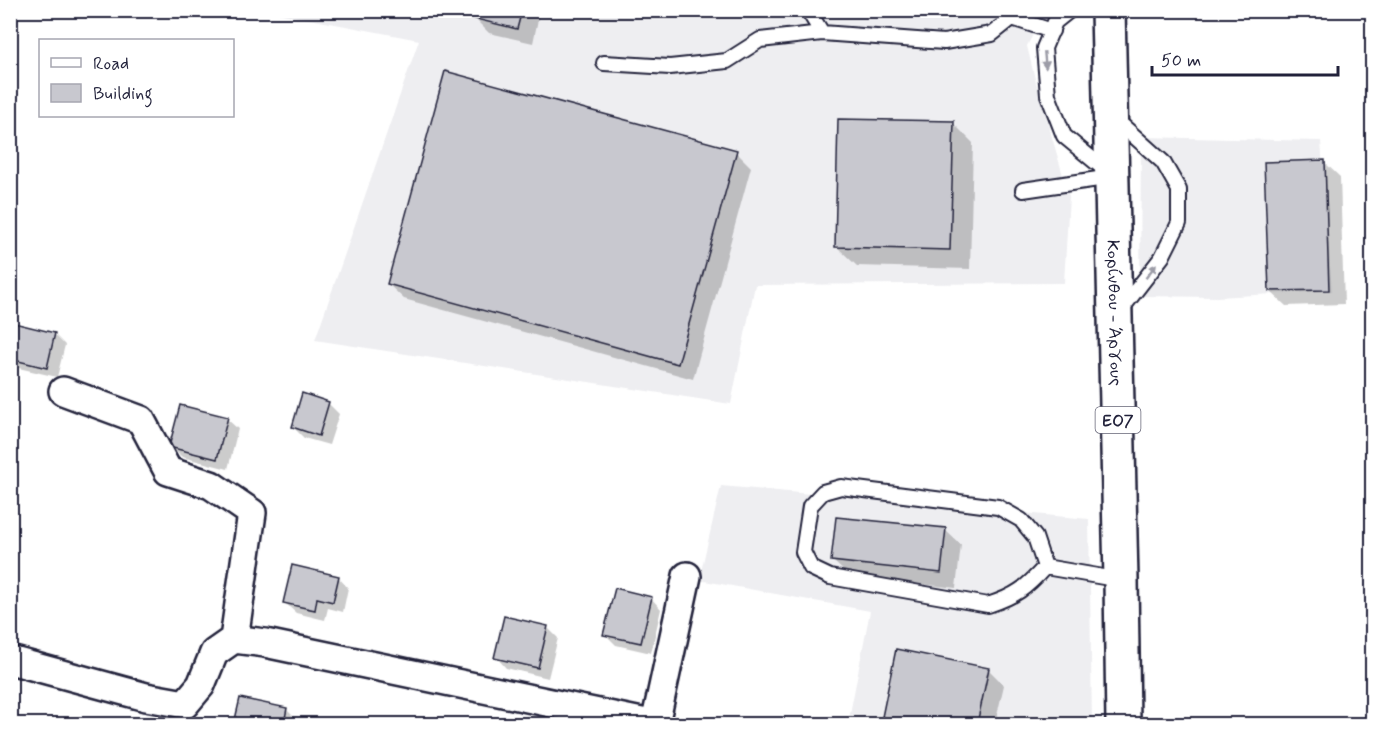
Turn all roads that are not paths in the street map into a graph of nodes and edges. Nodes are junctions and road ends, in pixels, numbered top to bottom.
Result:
1 (807, 10) edge
2 (1070, 10) edge
3 (1108, 10) edge
4 (1012, 14) edge
5 (1052, 31) junction
6 (822, 33) junction
7 (604, 63) dead end
8 (1111, 116) junction
9 (1112, 177) junction
10 (1023, 190) dead end
11 (1116, 318) junction
12 (63, 391) dead end
13 (1045, 567) junction
14 (687, 576) dead end
15 (1121, 580) junction
16 (234, 639) junction
17 (10, 660) edge
18 (183, 714) edge
19 (651, 724) edge
20 (655, 724) edge
21 (1123, 724) edge

1 - 6 lane
2 - 5 lane
3 - 8 main road, Κορίνθου - Άργους / ΕΟ7
4 - 5 lane
4 - 6 lane
5 -> 9 lane
6 - 7 lane
8 - 9 main road, Κορίνθου - Άργους / ΕΟ7
11 -> 8 lane
9 - 10 lane
9 - 11 main road, Κορίνθου - Άργους / ΕΟ7
11 - 15 main road, Κορίνθου - Άργους / ΕΟ7
12 - 16 street
13 - 13 lane
13 - 15 lane
14 - 20 street
15 - 21 main road, Κορίνθου - Άργους / ΕΟ7
16 - 18 street
16 - 19 street
17 - 18 street

